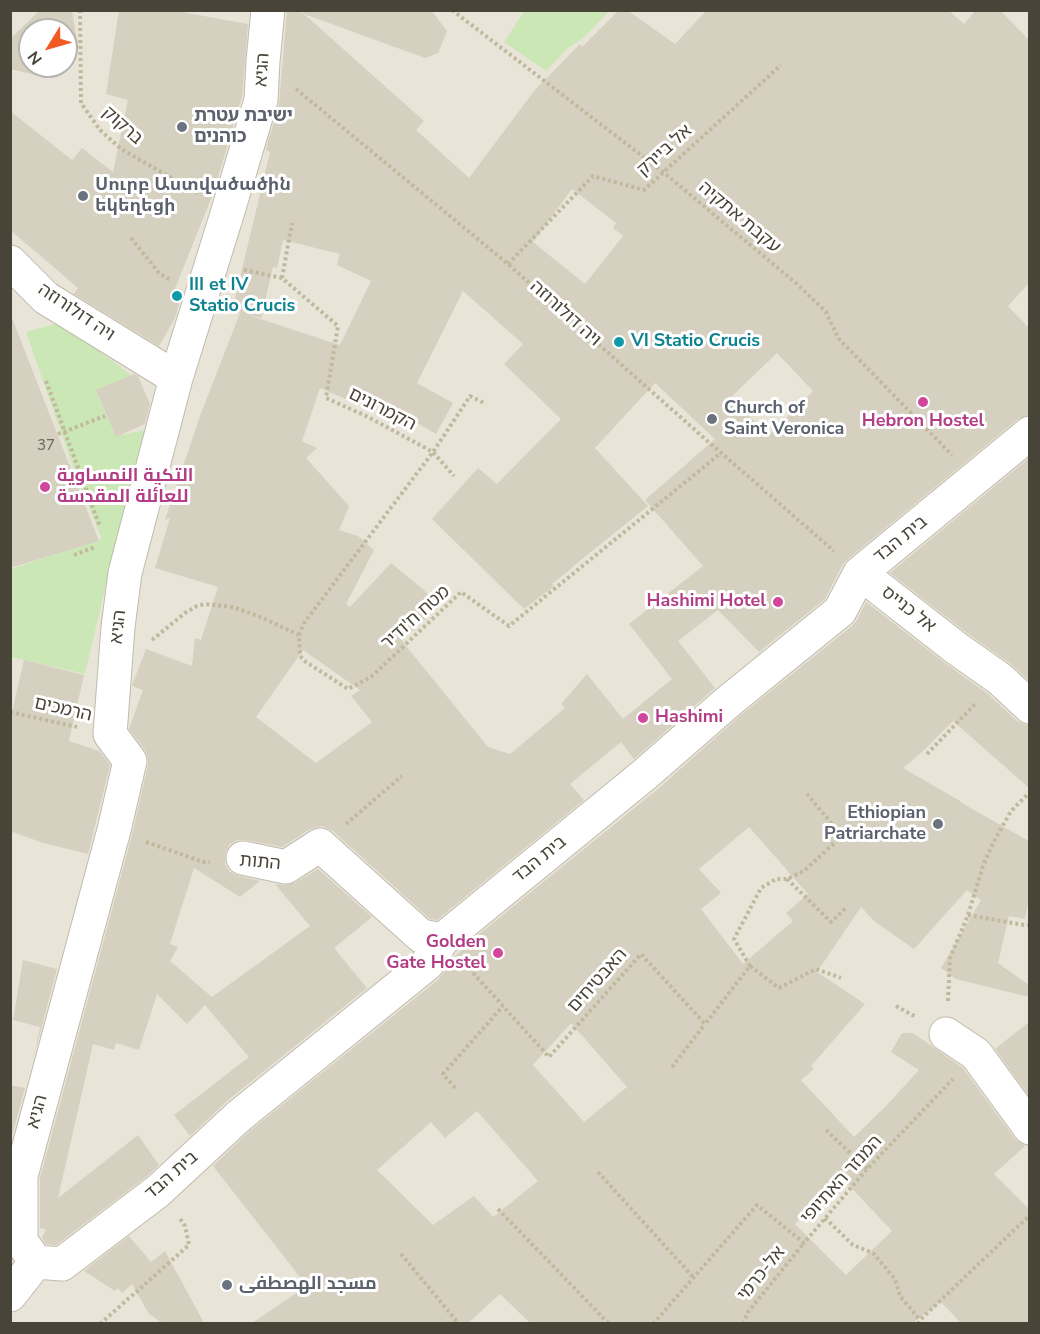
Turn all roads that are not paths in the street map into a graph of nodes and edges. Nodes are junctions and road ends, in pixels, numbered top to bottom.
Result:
1 (268, 10) edge
2 (10, 262) edge
3 (176, 378) junction
4 (1029, 433) edge
5 (860, 573) junction
6 (1029, 707) edge
7 (243, 858) road end
8 (442, 940) junction
9 (946, 1034) road end
10 (1029, 1128) edge
11 (29, 1252) junction
12 (10, 1295) edge

1 - 3 street, הגיא
2 - 3 street, ויה דולורוזה
3 - 11 street, הגיא
4 - 5 street, בית הבד
5 - 6 street, אל כנייס
5 - 8 street, בית הבד
7 - 8 street, התות
8 - 11 street, בית הבד
9 - 10 street
11 - 12 street

